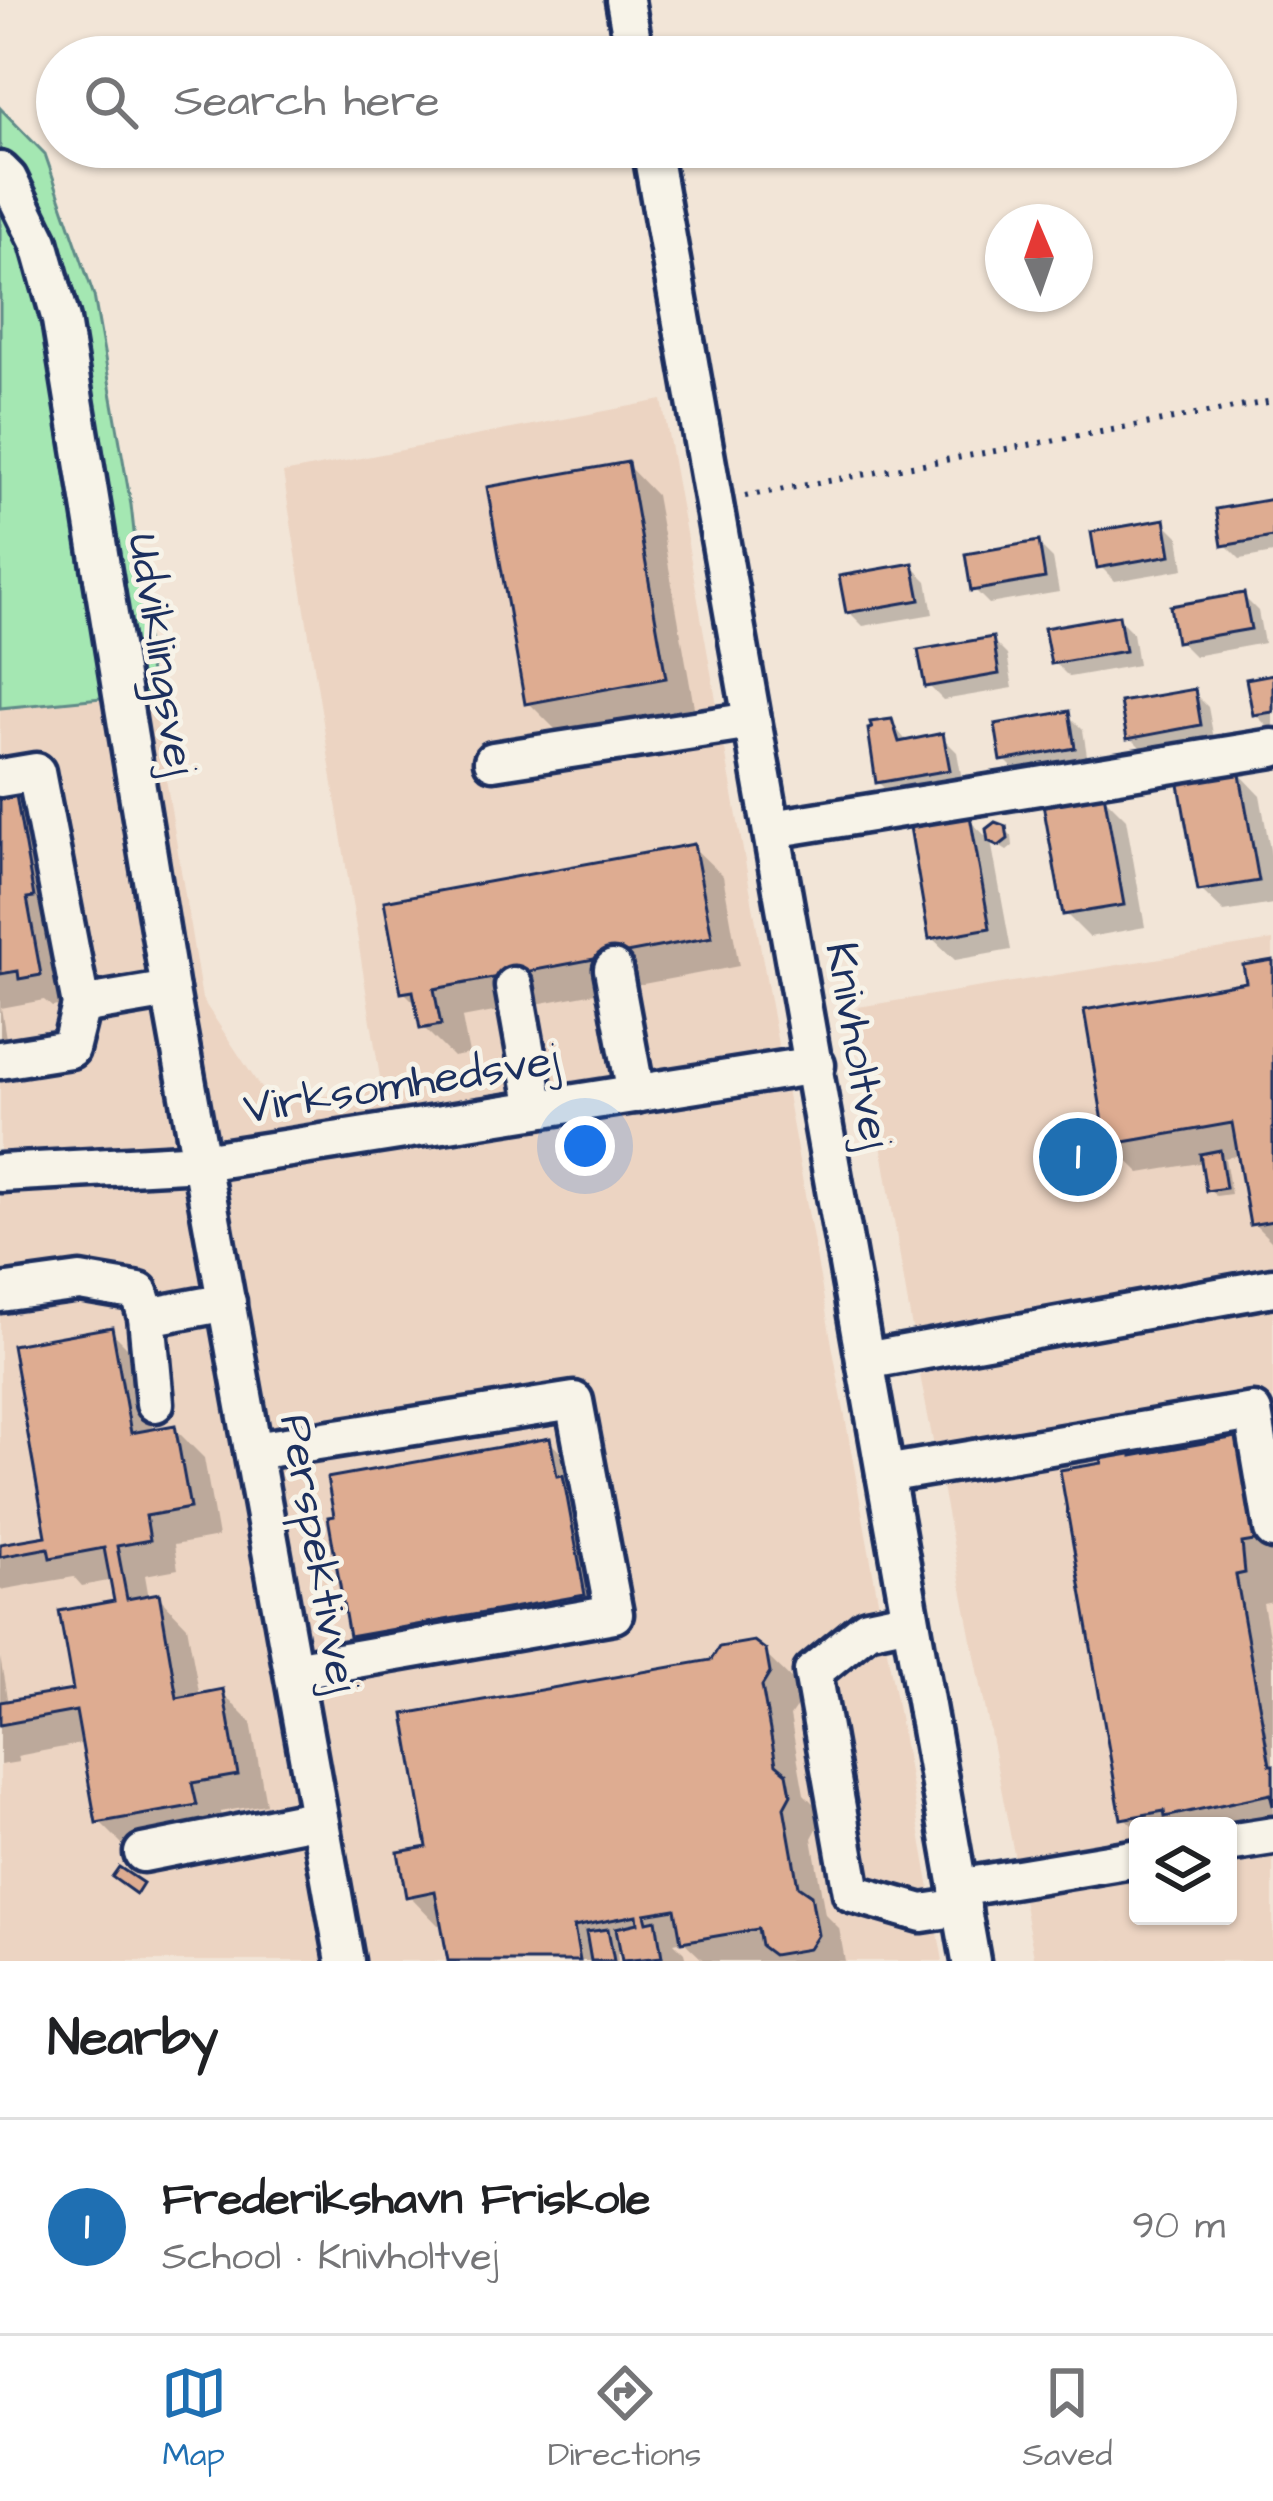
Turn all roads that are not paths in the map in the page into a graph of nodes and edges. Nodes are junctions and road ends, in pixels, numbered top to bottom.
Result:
1 (626, 0) edge
2 (632, 36) edge
3 (655, 168) edge
4 (0, 171) edge
5 (752, 721) junction
6 (1273, 748) edge
7 (493, 761) dead end
8 (0, 778) edge
9 (772, 829) junction
10 (613, 969) dead end
11 (514, 986) dead end
12 (170, 991) junction
13 (81, 1005) junction
14 (0, 1060) edge
15 (816, 1065) junction
16 (636, 1094) junction
17 (536, 1109) junction
18 (202, 1162) junction
19 (0, 1173) edge
20 (1273, 1287) edge
21 (0, 1293) edge
22 (227, 1302) junction
23 (147, 1317) junction
24 (865, 1361) junction
25 (155, 1402) dead end
26 (254, 1451) junction
27 (885, 1474) junction
28 (1273, 1530) edge
29 (910, 1619) junction
30 (292, 1670) junction
31 (319, 1817) junction
32 (1273, 1836) edge
33 (1237, 1842) edge
34 (143, 1853) dead end
35 (1129, 1860) edge
36 (960, 1897) junction
37 (344, 1961) edge
38 (971, 1961) edge

1 - 2 street
3 - 5 street, Knivholtvej
4 - 12 street, Udviklingsvej
5 - 7 street
5 - 9 street, Knivholtvej
6 - 9 street
8 - 13 street
9 - 15 street, Knivholtvej
10 - 16 street
11 - 17 street
12 - 13 street
12 - 18 street, Udviklingsvej
13 - 14 street
15 - 16 street, Virksomhedsvej
15 - 24 street, Knivholtvej
16 - 17 street, Virksomhedsvej
17 - 18 street, Virksomhedsvej
18 - 19 street, Virksomhedsvej
18 - 22 street, Perspektivvej
20 - 24 street
21 - 23 street
22 - 23 street
22 - 26 street, Perspektivvej
23 - 25 street
24 - 27 street, Knivholtvej
26 - 30 street, Perspektivvej
26 - 30 street
27 - 28 street
27 - 29 street, Knivholtvej
29 - 36 street, Knivholtvej
29 - 36 street
30 - 31 street, Perspektivvej
31 - 34 street
31 - 37 street, Perspektivvej
32 - 33 street
35 - 36 street
36 - 38 street, Knivholtvej

